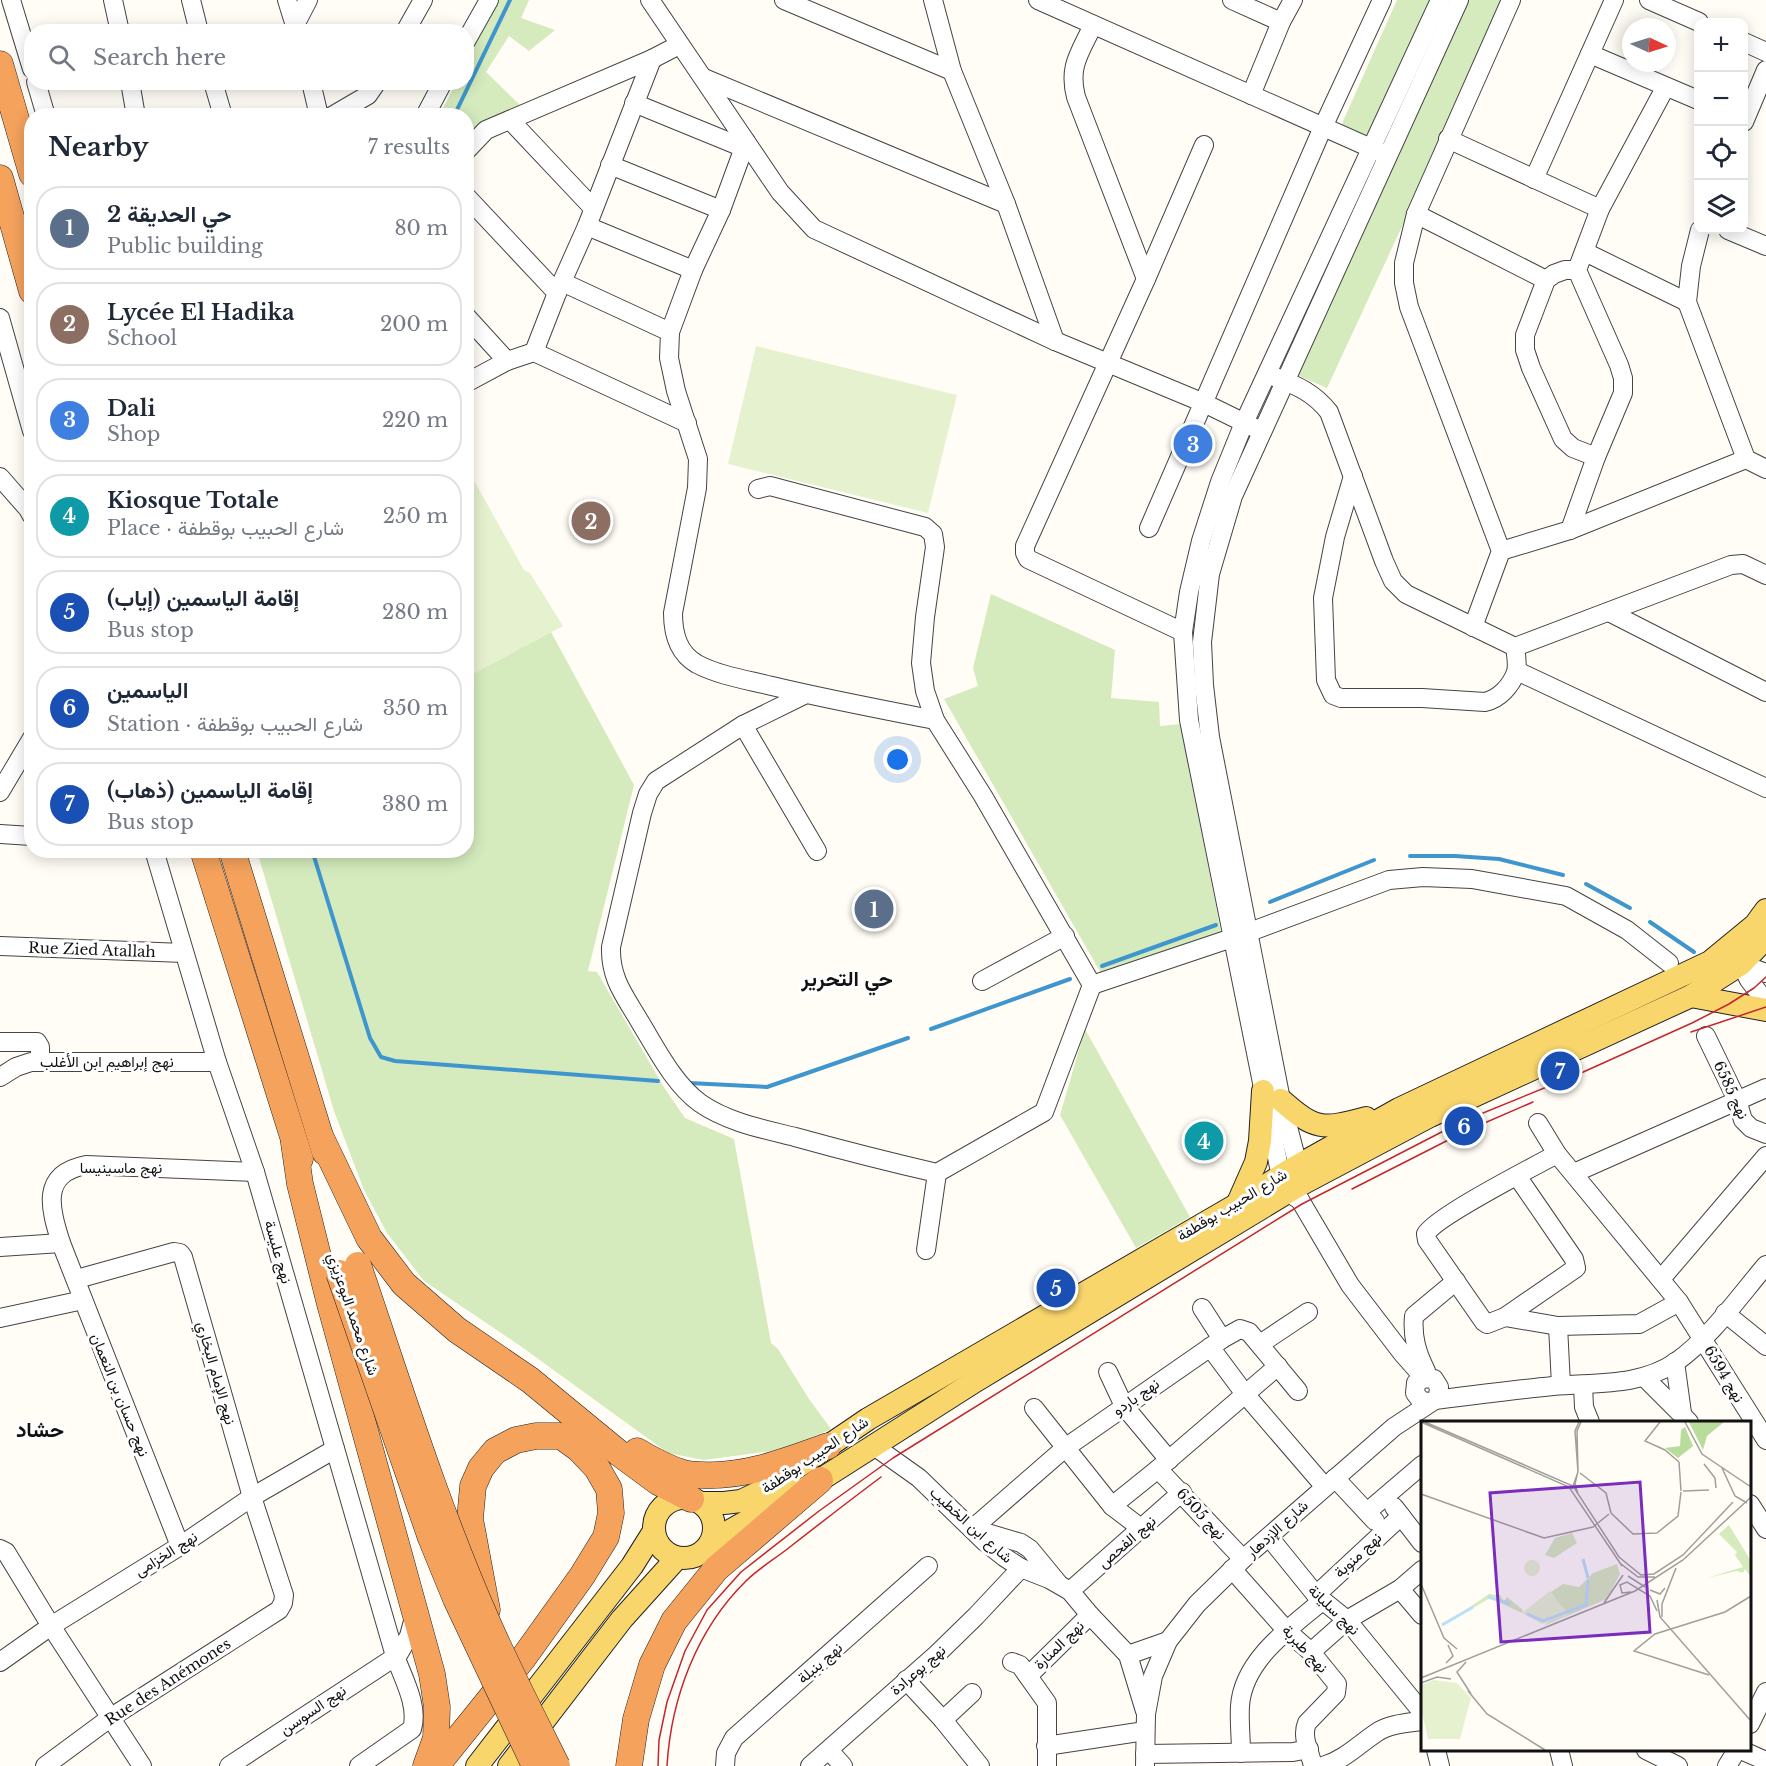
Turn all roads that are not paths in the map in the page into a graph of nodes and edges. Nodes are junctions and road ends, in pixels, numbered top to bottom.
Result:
1 (10, 0) edge
2 (113, 0) edge
3 (191, 0) edge
4 (287, 0) edge
5 (308, 0) edge
6 (423, 0) edge
7 (489, 0) edge
8 (650, 0) edge
9 (784, 0) edge
10 (933, 0) edge
11 (1038, 0) edge
12 (1232, 0) edge
13 (1293, 0) edge
14 (1440, 0) edge
15 (1459, 0) edge
16 (1511, 0) edge
17 (1614, 0) edge
18 (1649, 0) edge
19 (1380, 1) edge
20 (1070, 7) edge
21 (1694, 19) edge
22 (1281, 22) junction
23 (118, 24) edge
24 (197, 24) edge
25 (295, 24) edge
26 (298, 24) edge
27 (410, 24) edge
28 (1093, 25) junction
29 (474, 27) edge
30 (24, 44) edge
31 (1748, 44) edge
32 (679, 45) junction
33 (1766, 52) edge
34 (1590, 54) junction
35 (652, 59) junction
36 (0, 64) edge
37 (1766, 70) edge
38 (952, 71) junction
39 (704, 78) junction
40 (1665, 88) junction
41 (38, 90) edge
42 (131, 90) edge
43 (215, 90) edge
44 (312, 90) edge
45 (371, 90) edge
46 (439, 90) edge
47 (1251, 96) junction
48 (1694, 99) edge
49 (634, 103) junction
50 (44, 108) edge
51 (135, 108) edge
52 (221, 108) edge
53 (317, 108) edge
54 (346, 108) edge
55 (429, 108) edge
56 (1748, 111) edge
57 (510, 120) junction
58 (1323, 127) junction
59 (1448, 139) junction
60 (474, 142) edge
61 (745, 145) junction
62 (1204, 145) dead end
63 (24, 146) edge
64 (1380, 153) junction
65 (610, 165) junction
66 (0, 178) edge
67 (1534, 179) junction
68 (474, 204) edge
69 (1006, 204) junction
70 (594, 208) junction
71 (1600, 208) junction
72 (721, 210) junction
73 (1416, 214) junction
74 (587, 226) junction
75 (1699, 234) edge
76 (1738, 234) edge
77 (1766, 246) edge
78 (1585, 252) junction
79 (24, 263) edge
80 (693, 270) junction
81 (1577, 270) junction
82 (1146, 279) junction
83 (1546, 280) junction
84 (559, 288) junction
85 (1687, 302) junction
86 (474, 325) edge
87 (1, 327) edge
88 (670, 332) junction
89 (1055, 341) junction
90 (534, 352) junction
91 (507, 360) junction
92 (1107, 364) junction
93 (1276, 377) junction
94 (474, 379) edge
95 (1204, 403) junction
96 (24, 404) edge
97 (687, 423) junction
98 (1244, 423) junction
99 (1262, 432) junction
100 (1596, 457) junction
101 (1746, 459) junction
102 (1766, 469) edge
103 (1353, 476) junction
104 (0, 477) edge
105 (758, 489) dead end
106 (24, 504) edge
107 (1149, 528) dead end
108 (1570, 530) junction
109 (1501, 551) junction
110 (1766, 575) edge
111 (1609, 612) junction
112 (1473, 627) junction
113 (1183, 632) junction
114 (1515, 647) junction
115 (1517, 671) junction
116 (1766, 692) edge
117 (806, 694) junction
118 (934, 720) junction
119 (743, 725) junction
120 (24, 752) edge
121 (1766, 788) edge
122 (0, 792) edge
123 (0, 834) edge
124 (24, 836) edge
125 (817, 851) dead end
126 (156, 858) edge
127 (205, 858) edge
128 (234, 858) edge
129 (1766, 910) edge
130 (1239, 935) junction
131 (1065, 936) junction
132 (1743, 936) junction
133 (1766, 938) edge
134 (0, 946) edge
135 (184, 953) junction
136 (1710, 962) junction
137 (1669, 963) dead end
138 (1741, 964) junction
139 (1766, 973) edge
140 (982, 981) dead end
141 (1092, 985) junction
142 (1691, 996) junction
143 (1766, 1002) edge
144 (1766, 1010) edge
145 (1706, 1036) dead end
146 (0, 1041) edge
147 (40, 1062) junction
148 (217, 1062) junction
149 (0, 1077) edge
150 (1766, 1088) edge
151 (1272, 1095) junction
152 (1737, 1100) junction
153 (1399, 1109) junction
154 (1538, 1123) dead end
155 (1766, 1134) edge
156 (321, 1138) junction
157 (294, 1143) junction
158 (1557, 1154) junction
159 (1766, 1156) edge
160 (255, 1172) junction
161 (937, 1173) junction
162 (1574, 1173) junction
163 (1517, 1176) junction
164 (1294, 1184) junction
165 (1236, 1205) junction
166 (61, 1243) junction
167 (0, 1247) edge
168 (926, 1250) dead end
169 (349, 1269) junction
170 (1762, 1277) edge
171 (76, 1279) junction
172 (1660, 1279) junction
173 (1455, 1281) junction
174 (83, 1300) junction
175 (1679, 1302) junction
176 (1202, 1308) dead end
177 (1308, 1312) dead end
178 (1725, 1313) junction
179 (1505, 1317) junction
180 (0, 1318) edge
181 (1558, 1326) junction
182 (1703, 1338) junction
183 (1216, 1343) junction
184 (1260, 1344) junction
185 (1766, 1346) edge
186 (1675, 1362) junction
187 (1278, 1366) junction
188 (1108, 1372) dead end
189 (1645, 1378) junction
190 (1561, 1385) junction
191 (1583, 1385) junction
192 (1426, 1389) junction
193 (1298, 1391) dead end
194 (1245, 1394) junction
195 (1124, 1406) junction
196 (1034, 1408) dead end
197 (571, 1412) junction
198 (1686, 1418) edge
199 (1590, 1421) edge
200 (1766, 1440) edge
201 (828, 1446) junction
202 (874, 1446) junction
203 (1065, 1448) junction
204 (335, 1449) junction
205 (1164, 1465) junction
206 (1421, 1466) edge
207 (820, 1480) junction
208 (1330, 1482) junction
209 (1182, 1492) junction
210 (252, 1497) junction
211 (1385, 1497) junction
212 (696, 1501) junction
213 (1112, 1506) junction
214 (1751, 1507) edge
215 (1367, 1512) junction
216 (1401, 1516) junction
217 (972, 1529) junction
218 (1142, 1529) junction
219 (1766, 1529) edge
220 (654, 1531) junction
221 (1383, 1532) junction
222 (1269, 1537) junction
223 (712, 1540) junction
224 (1421, 1542) edge
225 (180, 1546) junction
226 (0, 1549) edge
227 (677, 1558) junction
228 (1238, 1564) junction
229 (928, 1566) dead end
230 (1021, 1568) junction
231 (1421, 1571) edge
232 (1065, 1588) junction
233 (1400, 1589) junction
234 (284, 1594) joint
235 (1319, 1598) junction
236 (415, 1614) junction
237 (1421, 1614) edge
238 (1090, 1615) junction
239 (1347, 1620) junction
240 (489, 1625) junction
241 (51, 1626) junction
242 (1287, 1630) junction
243 (1168, 1641) junction
244 (1311, 1652) junction
245 (396, 1655) junction
246 (1128, 1655) junction
247 (0, 1662) edge
248 (1012, 1662) dead end
249 (432, 1674) junction
250 (1028, 1676) junction
251 (1153, 1676) joint
252 (906, 1680) junction
253 (1766, 1692) edge
254 (972, 1693) dead end
255 (1421, 1711) edge
256 (1751, 1715) edge
257 (110, 1718) junction
258 (943, 1720) junction
259 (1421, 1721) edge
260 (1145, 1723) junction
261 (1046, 1746) junction
262 (828, 1750) junction
263 (1436, 1751) edge
264 (1650, 1751) edge
265 (1738, 1751) edge
266 (1744, 1751) edge
267 (1241, 1753) junction
268 (1303, 1758) edge
269 (1145, 1760) edge
270 (1766, 1761) edge
271 (45, 1766) edge
272 (142, 1766) edge
273 (229, 1766) edge
274 (359, 1766) edge
275 (426, 1766) edge
276 (436, 1766) edge
277 (477, 1766) edge
278 (509, 1766) edge
279 (536, 1766) edge
280 (557, 1766) edge
281 (629, 1766) edge
282 (725, 1766) edge
283 (810, 1766) edge
284 (843, 1766) edge
285 (980, 1766) edge
286 (1047, 1766) edge
287 (1323, 1766) edge
288 (1440, 1766) edge
289 (1678, 1766) edge
290 (1727, 1766) edge

1 - 30 street
2 - 23 street
3 - 24 street
4 - 25 street
5 - 26 street
6 - 27 street
7 - 29 street
8 - 32 street
9 - 38 street
10 - 38 street
11 - 20 street
12 - 22 street
13 - 22 street
14 - 64 street
15 - 64 street
16 - 59 street
17 - 34 street
18 - 21 street
19 - 58 street
20 - 28 street
22 - 47 street
28 - 47 street
28 - 82 street
31 - 33 street
32 - 35 street
32 - 39 street
34 - 40 street
34 - 67 street
35 - 49 street
35 - 57 street
36 - 63 highway
37 - 56 street
38 - 69 street
39 - 61 street
39 - 69 street
40 - 48 street
40 - 71 street
41 - 50 street
42 - 51 street
43 - 52 street
44 - 53 street
45 - 54 street
46 - 55 street
47 - 58 street
49 - 61 street
49 - 65 street
57 - 60 street
57 - 70 street
58 - 64 street
58 - 95 street
59 - 67 street
59 - 73 street
61 - 72 street
61 - 89 street
62 - 82 street
64 - 93 street
65 - 70 street
65 - 72 street
66 - 79 highway
67 - 71 street
68 - 84 street
69 - 89 street
70 - 74 street
71 - 78 street
72 - 80 street
73 - 83 street
73 - 109 street
74 - 80 street
74 - 84 street
75 - 85 street
76 - 77 street
78 - 81 street
78 - 85 street
80 - 88 street
81 - 83 street
81 - 100 street
82 - 92 street
83 - 100 street
84 - 88 street
84 - 90 street
85 - 101 street
86 - 91 street
87 - 96 street
88 - 97 street
89 - 92 street
90 - 91 street
90 - 97 street
91 - 94 street
92 - 95 street
92 - 113 street
93 - 98 street
93 - 99 street
93 - 103 street
95 - 98 street
95 - 107 street
97 - 117 street
98 - 99 street
98 - 113 street
99 - 130 street
100 - 108 street
101 - 102 street
101 - 108 street
103 - 112 street
103 - 115 street
104 - 106 street
105 - 118 street
108 - 109 street
109 - 112 street
110 - 111 street
111 - 114 street
111 - 116 street
112 - 114 street
113 - 130 street
114 - 115 street
115 - 121 street
117 - 118 street
117 - 119 street
118 - 131 street
119 - 125 street
119 - 161 street
120 - 122 street
123 - 124 street
126 - 135 street, نهج عليسة
127 - 157 highway, شارع محمد البوعزيزي
128 - 156 highway, شارع محمد البوعزيزي
129 - 132 main road, شارع الحبيب بوقطفة
130 - 137 street
130 - 141 street
130 - 151 street
131 - 140 street
131 - 141 street
132 - 136 main road, شارع الحبيب بوقطفة
132 - 138 main road
133 - 138 main road, شارع الحبيب بوقطفة
134 - 135 street, Rue Zied Atallah
135 - 148 street, نهج عليسة
136 - 138 main road
136 - 153 main road, شارع الحبيب بوقطفة
138 - 139 street
138 - 142 main road, شارع الحبيب بوقطفة
138 - 143 street
141 - 161 street
142 - 144 main road
142 - 164 main road, شارع الحبيب بوقطفة
145 - 152 street, نهج 6585
146 - 147 street
147 - 148 street, نهج إبراهيم ابن الأغلب
147 - 149 street, نهج إبراهيم ابن الأغلب
148 - 160 street, نهج عليسة
150 - 152 street
151 - 153 main road
151 - 164 street
151 - 165 main road
152 - 155 street, نهج 6585
152 - 162 street
153 - 164 main road, شارع الحبيب بوقطفة
154 - 158 street, نهج 6594
156 - 169 highway, شارع محمد البوعزيزي
156 - 197 highway
157 - 169 highway, شارع محمد البوعزيزي
157 - 236 highway
158 - 162 street, نهج 6594
158 - 163 street
159 - 172 street
160 - 166 street, نهج ماسينيسا
160 - 204 street, نهج عليسة
161 - 168 street
162 - 172 street, نهج 6594
163 - 173 street
163 - 179 street
164 - 165 main road, شارع الحبيب بوقطفة
164 - 192 street
164 - 202 main road, شارع الحبيب بوقطفة
165 - 201 main road, شارع الحبيب بوقطفة
166 - 167 street
166 - 171 street, نهج حسان بن النعمان
169 - 240 highway, شارع محمد البوعزيزي, bridge
169 - 279 highway, شارع محمد البوعزيزي, bridge
170 - 178 street
171 - 174 street, نهج حسان بن النعمان
171 - 210 street, نهج الإمام البخاري
172 - 175 street, نهج 6594
173 - 179 street
173 - 192 street
174 - 180 street
174 - 225 street, نهج حسان بن النعمان
175 - 181 street
175 - 182 street, نهج 6594
176 - 183 street
177 - 184 street
178 - 182 street
178 - 185 street
179 - 181 street
181 - 190 street
182 - 186 street
182 - 200 street, نهج 6594
183 - 184 street, نهج باردو
183 - 194 street
183 - 195 street, نهج باردو
184 - 187 street, نهج باردو
186 - 189 street
186 - 198 street
187 - 193 street, نهج باردو
187 - 194 street
188 - 195 street, نهج 6505
189 - 191 street
189 - 198 street
190 - 191 street
190 - 192 street
191 - 199 street
192 - 208 street, شارع الإزدهار
194 - 205 street
194 - 208 street
195 - 203 street, نهج باردو
195 - 205 street, نهج 6505
196 - 203 street
197 - 201 highway
197 - 212 highway
201 - 212 main road, شارع الحبيب بوقطفة
202 - 207 main road, شارع الحبيب بوقطفة
202 - 217 street, شارع ابن الخطيب
203 - 213 street
203 - 217 street, نهج باردو
204 - 210 street, نهج الخزامى
204 - 245 street, نهج عليسة
205 - 209 street, نهج 6505
205 - 213 street
206 - 211 street, نهج منوبة
207 - 223 main road, شارع الحبيب بوقطفة
207 - 281 highway
208 - 215 street
208 - 222 street, شارع الإزدهار
209 - 218 street, نهج الفحص
209 - 228 street, نهج 6505
210 - 225 street, نهج الخزامى
210 - 234 street, نهج الإمام البخاري
211 - 215 street, نهج منوبة
211 - 216 street
212 - 220 main road
212 - 223 main road
213 - 218 street
214 - 219 street
215 - 221 street
216 - 221 street, نهج منوبة
216 - 224 street
217 - 230 street, شارع ابن الخطيب
217 - 232 street
218 - 232 street, نهج الفحص
220 - 227 main road
220 - 277 main road
221 - 235 street, نهج منوبة
222 - 228 street, شارع الإزدهار
222 - 235 street, نهج سليانة
223 - 227 main road
225 - 241 street, نهج الخزامى
226 - 241 street
227 - 278 main road
228 - 242 street, نهج طبربة
228 - 243 street, شارع الإزدهار
229 - 282 street, نهج بنبلة
230 - 232 street, شارع ابن الخطيب
230 - 252 street, نهج بوعرادة
231 - 233 street
232 - 238 street, شارع ابن الخطيب
233 - 237 street
233 - 239 street
234 - 257 street, Rue des Anémones
235 - 239 street, نهج سليانة
235 - 242 street, نهج منوبة
236 - 245 street
236 - 249 highway
238 - 246 street, شارع ابن الخطيب
238 - 250 street, نهج المنارة
239 - 244 street
239 - 255 street, نهج سليانة
240 - 276 highway
240 - 280 highway, شارع محمد البوعزيزي, bridge
241 - 247 street, نهج الخزامى
241 - 257 street
242 - 244 street, نهج طبربة
242 - 267 street, نهج منوبة
243 - 246 street
243 - 251 street, شارع الإزدهار
244 - 268 street, نهج طبربة
245 - 249 street
245 - 273 street, نهج السوسن
245 - 274 street, نهج عليسة
246 - 260 street, شارع ابن الخطيب
248 - 250 street
249 - 275 highway
250 - 261 street
251 - 260 street, شارع ابن الخطيب
252 - 258 street
252 - 262 street, نهج بوعرادة
253 - 256 street
254 - 258 street
257 - 271 street, Rue des Anémones
257 - 272 street
258 - 285 street
259 - 287 street
260 - 261 street
260 - 269 street, شارع ابن الخطيب
261 - 286 street
262 - 283 street, نهج بوعرادة
262 - 284 street
263 - 288 street
264 - 289 street
265 - 290 street
266 - 270 street
267 - 268 street
267 - 269 street

